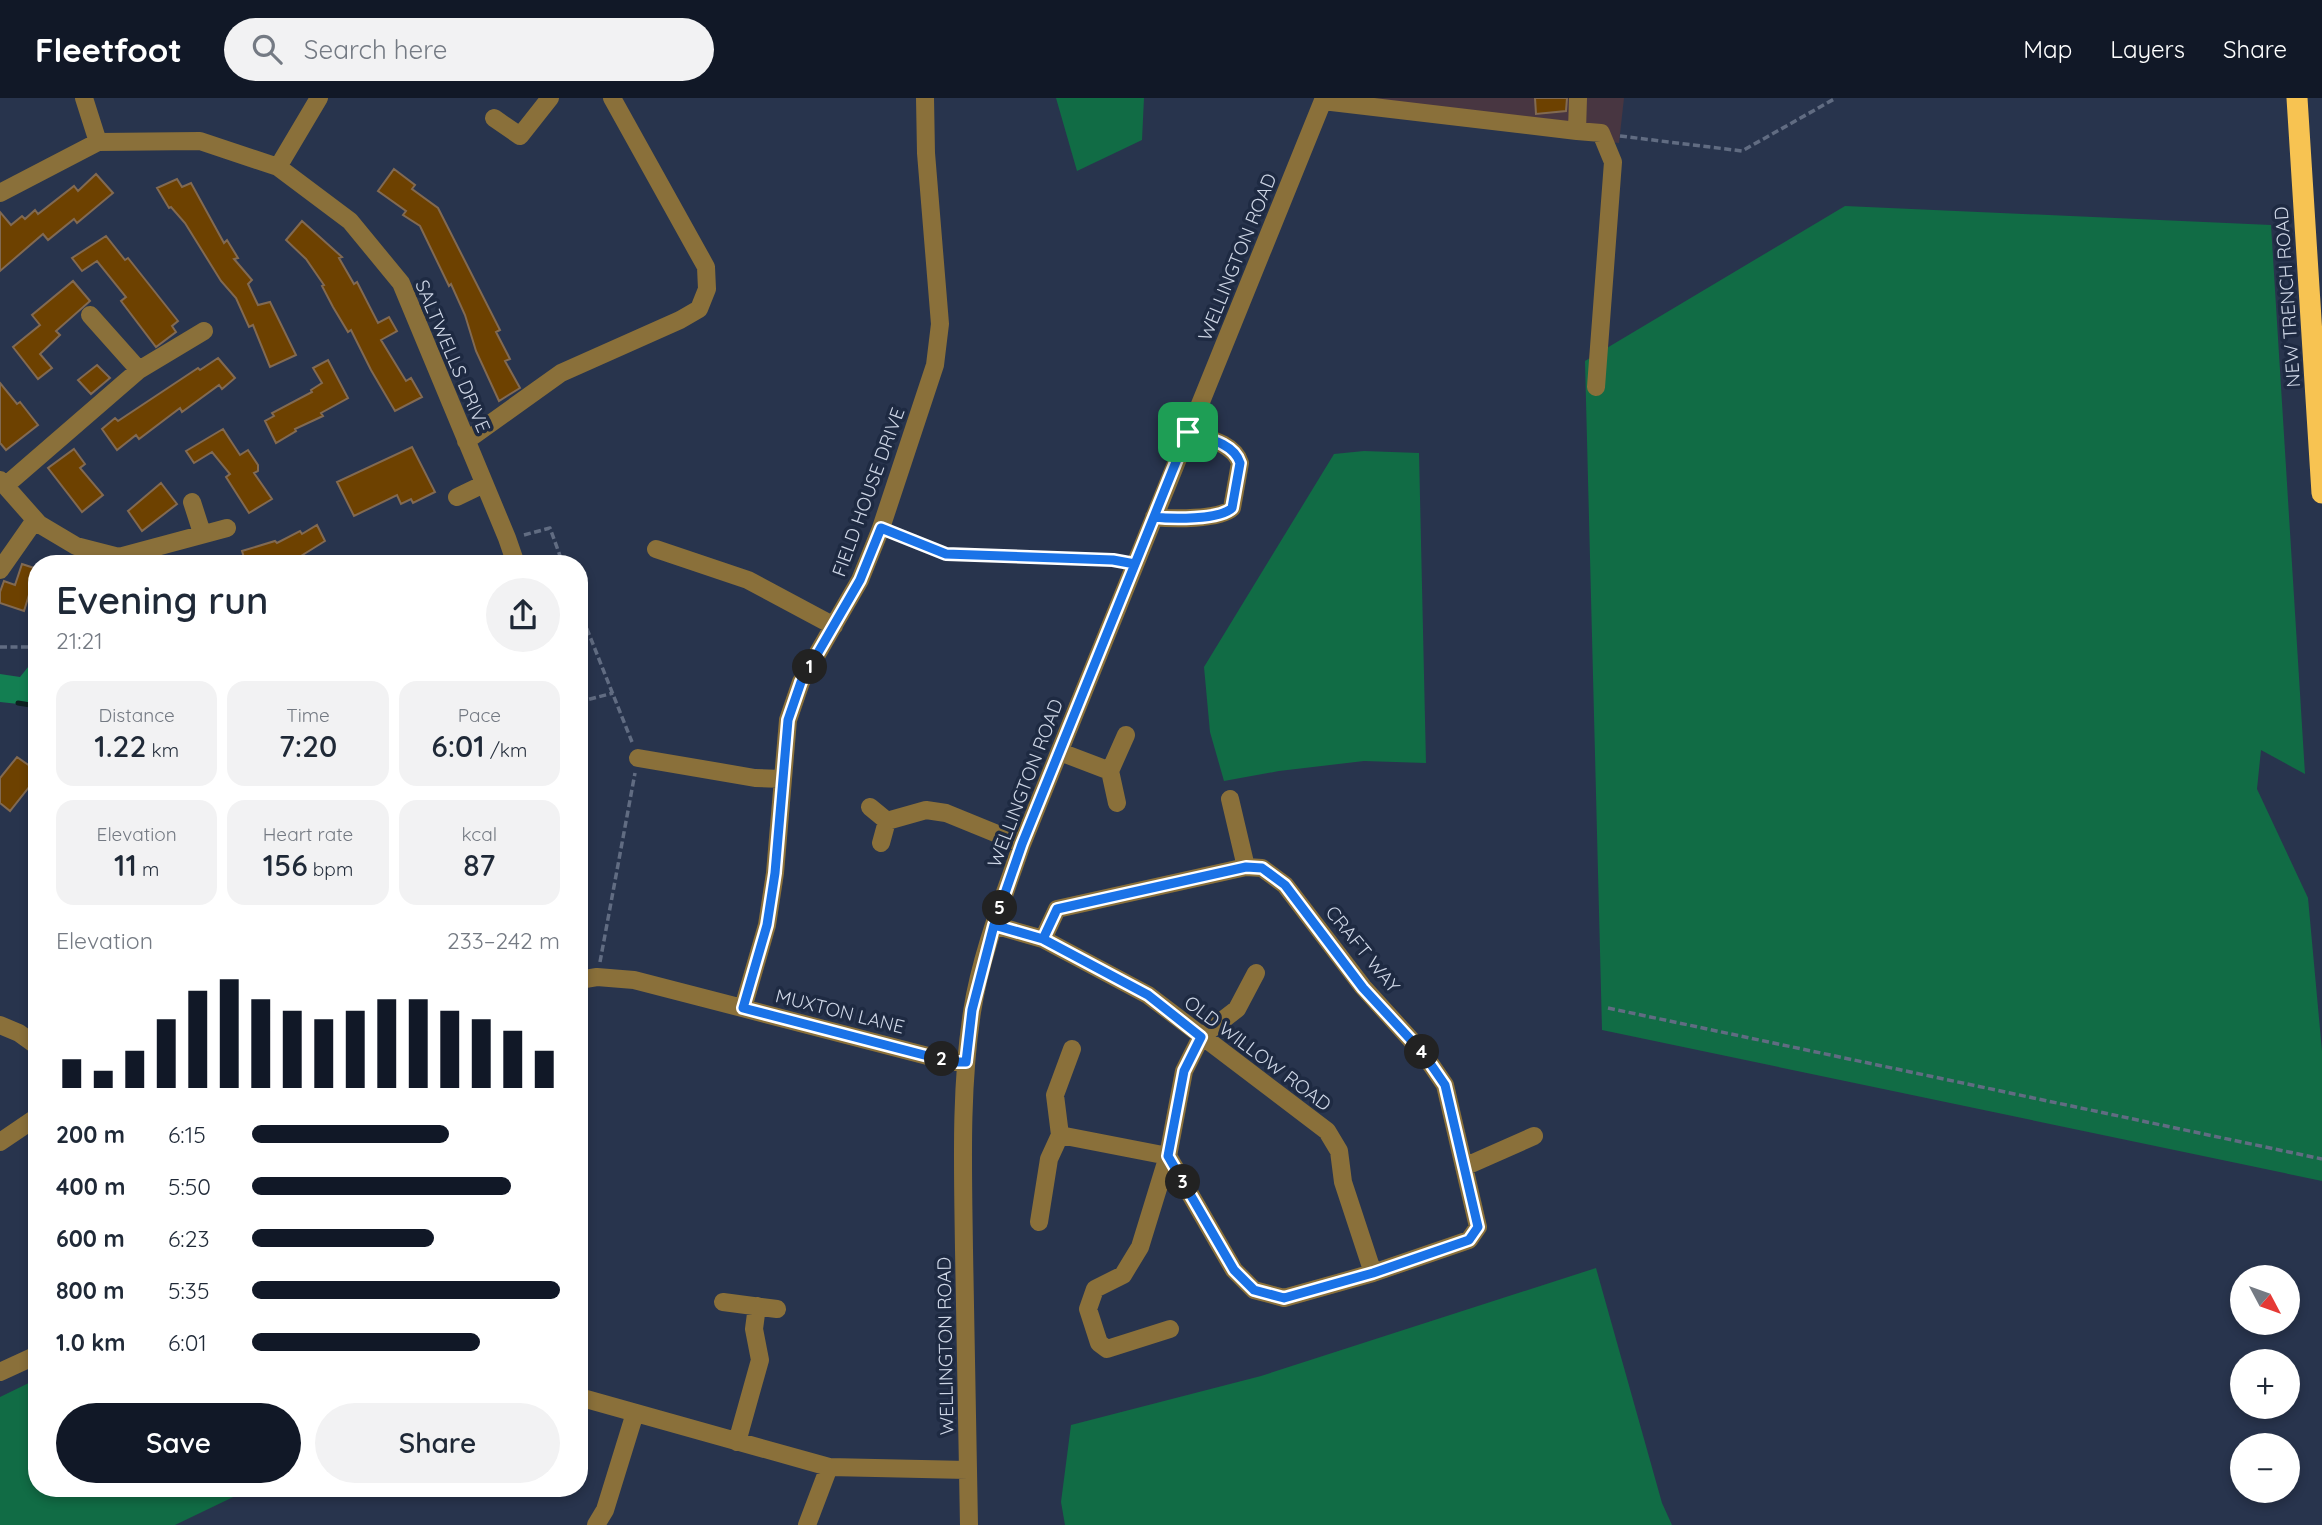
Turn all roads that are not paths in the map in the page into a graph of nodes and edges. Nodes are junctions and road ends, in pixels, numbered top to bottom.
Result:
1 (84, 98) edge
2 (319, 98) edge
3 (550, 98) edge
4 (612, 98) edge
5 (925, 98) edge
6 (1446, 98) edge
7 (1578, 98) edge
8 (2297, 98) edge
9 (1324, 99) edge
10 (1430, 114) junction
11 (494, 118) dead end
12 (1577, 131) junction
13 (98, 142) junction
14 (278, 167) junction
15 (0, 193) edge
16 (90, 315) dead end
17 (204, 331) dead end
18 (139, 370) junction
19 (1596, 387) dead end
20 (1188, 432) junction
21 (466, 442) junction
22 (3, 483) edge
23 (484, 484) junction
24 (2322, 493) edge
25 (457, 497) dead end
26 (192, 502) dead end
27 (1154, 517) junction
28 (35, 520) junction
29 (228, 528) dead end
30 (202, 533) junction
31 (656, 549) dead end
32 (115, 555) edge
33 (123, 555) edge
34 (513, 555) edge
35 (0, 570) edge
36 (834, 626) junction
37 (1126, 735) dead end
38 (1060, 752) junction
39 (638, 758) road end
40 (1110, 771) junction
41 (782, 779) junction
42 (1230, 799) dead end
43 (1117, 803) dead end
44 (870, 807) dead end
45 (887, 821) junction
46 (881, 843) dead end
47 (1022, 844) junction
48 (1246, 867) junction
49 (994, 925) junction
50 (1043, 939) junction
51 (1256, 974) dead end
52 (588, 979) edge
53 (743, 1008) junction
54 (0, 1025) edge
55 (1201, 1037) junction
56 (28, 1040) edge
57 (1072, 1049) dead end
58 (966, 1062) junction
59 (28, 1123) edge
60 (1060, 1135) junction
61 (1534, 1136) dead end
62 (0, 1142) edge
63 (1168, 1156) junction
64 (1464, 1167) junction
65 (1039, 1223) dead end
66 (1373, 1273) junction
67 (723, 1302) dead end
68 (757, 1306) junction
69 (777, 1309) dead end
70 (1170, 1329) dead end
71 (28, 1360) edge
72 (0, 1372) edge
73 (588, 1400) edge
74 (635, 1413) junction
75 (737, 1442) junction
76 (829, 1467) junction
77 (968, 1470) junction
78 (596, 1525) edge
79 (807, 1525) edge
80 (969, 1525) edge

1 - 13 street
2 - 14 street
3 - 11 street
4 - 21 street
5 - 36 street, FIELD HOUSE DRIVE
6 - 10 street
7 - 12 street
8 - 24 highway, NEW TRENCH ROAD
9 - 10 street
9 - 20 street, WELLINGTON ROAD
10 - 12 street
12 - 19 street
13 - 14 street, SALTWELLS DRIVE
13 - 15 street, SALTWELLS DRIVE
14 - 21 street, SALTWELLS DRIVE
16 - 18 street
17 - 18 street
18 - 22 street
20 - 27 street, WELLINGTON ROAD
20 - 27 street
21 - 23 street, SALTWELLS DRIVE
22 - 28 street
23 - 25 street
23 - 34 street, SALTWELLS DRIVE
26 - 30 street
27 - 38 street, WELLINGTON ROAD
28 - 32 street
28 - 35 street
29 - 30 street
30 - 33 street
31 - 36 street
36 - 41 street, FIELD HOUSE DRIVE
37 - 40 street
38 - 40 street
38 - 47 street, WELLINGTON ROAD
39 - 41 street
40 - 43 street
41 - 53 street, FIELD HOUSE DRIVE
42 - 48 street
44 - 45 street
45 - 46 street
45 - 47 street
47 - 49 street, WELLINGTON ROAD
48 - 50 street
48 - 64 street, CRAFT WAY
49 - 50 street
49 - 58 street, WELLINGTON ROAD
50 - 55 street, OLD WILLOW ROAD
51 - 55 street
52 - 53 street, MUXTON LANE
53 - 58 street, MUXTON LANE
54 - 56 street
55 - 63 street
55 - 66 street, OLD WILLOW ROAD
57 - 60 street
58 - 77 street, WELLINGTON ROAD
59 - 62 street
60 - 63 street
60 - 65 street
61 - 64 street
63 - 66 street
63 - 70 street
64 - 66 street, CRAFT WAY
67 - 68 street
68 - 69 street
68 - 75 street
71 - 72 street
73 - 74 street
74 - 75 street
74 - 78 street
75 - 76 street
76 - 77 street
76 - 79 street
77 - 80 street, WELLINGTON ROAD

